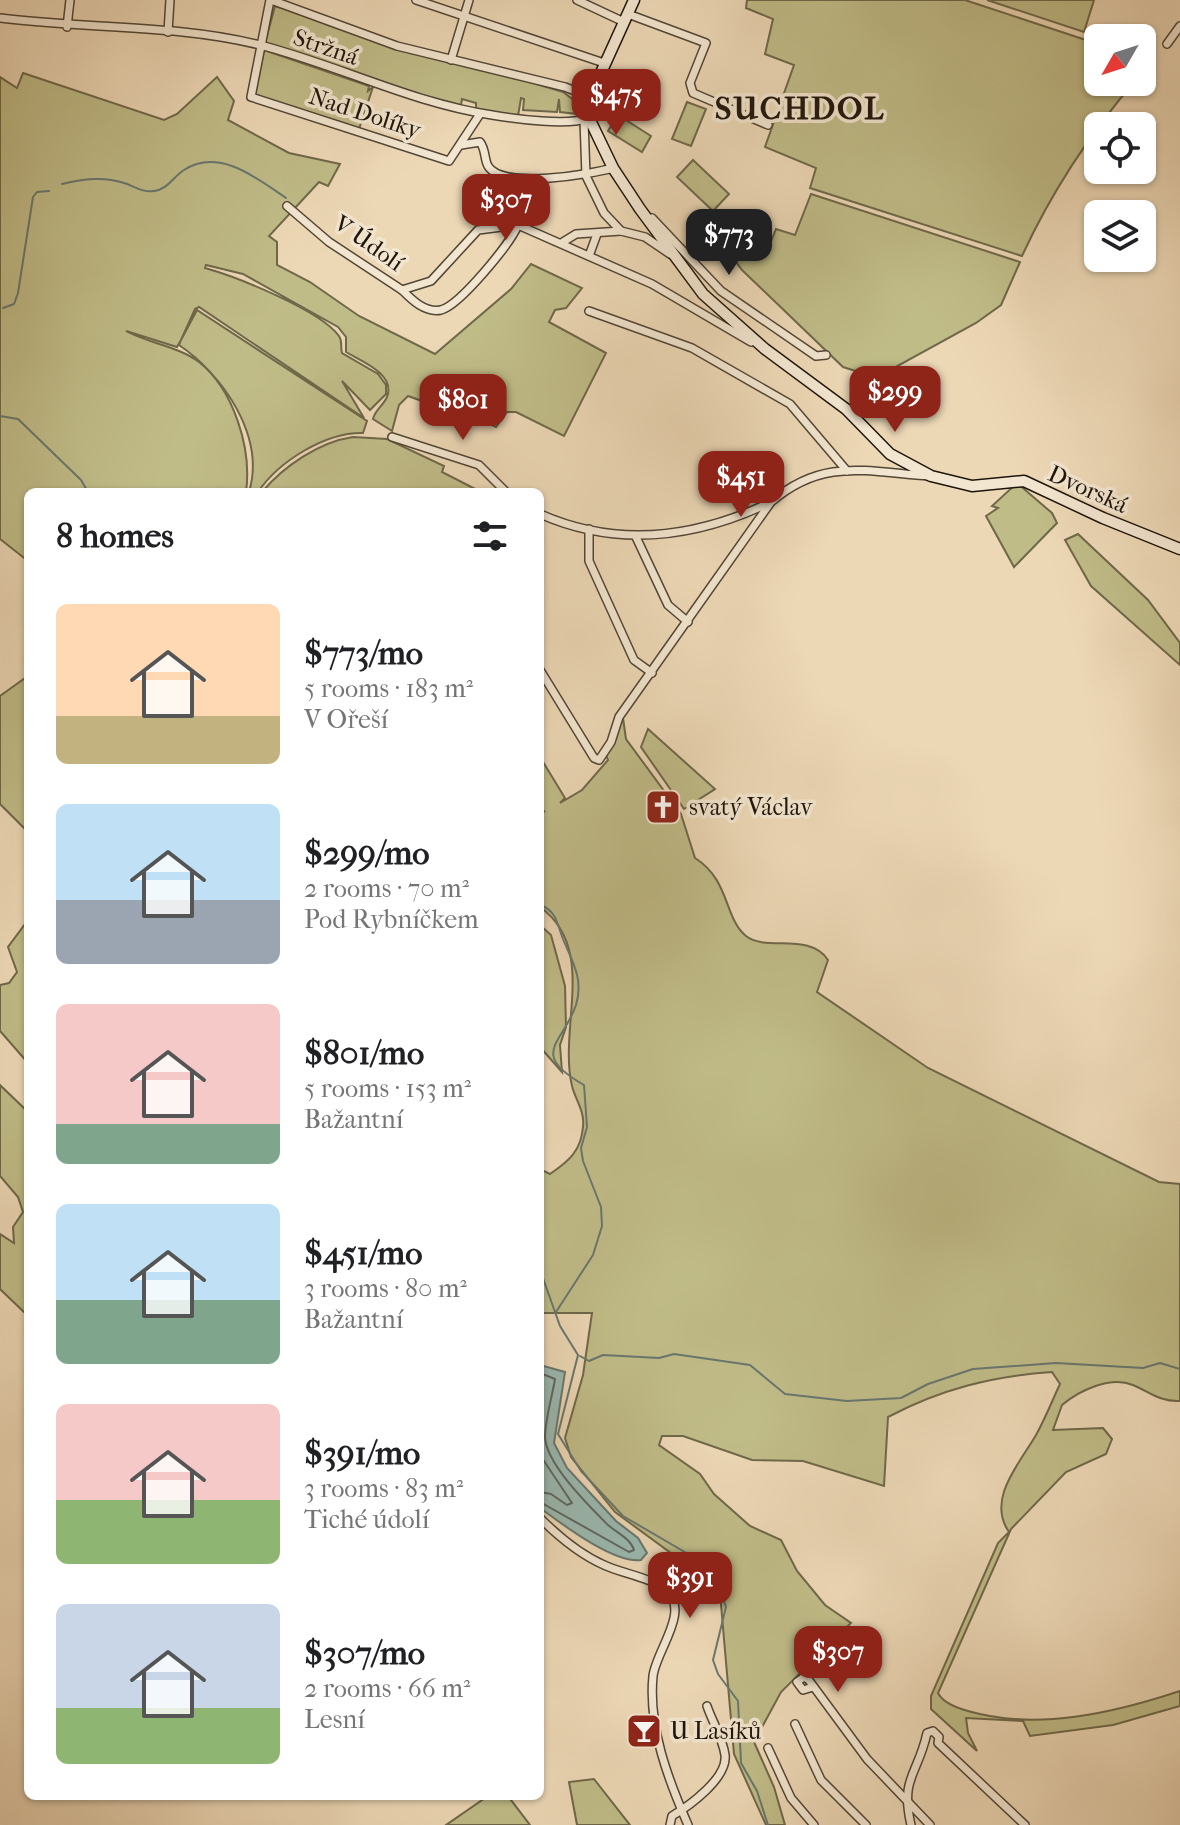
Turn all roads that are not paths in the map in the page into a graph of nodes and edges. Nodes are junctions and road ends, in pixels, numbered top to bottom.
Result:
1 (70, 0) edge
2 (170, 0) edge
3 (270, 0) edge
4 (416, 0) edge
5 (469, 0) edge
6 (577, 0) edge
7 (634, 0) edge
8 (464, 16) junction
9 (0, 18) edge
10 (626, 18) junction
11 (1180, 26) edge
12 (67, 27) junction
13 (168, 32) junction
14 (1167, 44) dead end
15 (261, 45) junction
16 (451, 60) junction
17 (604, 63) junction
18 (590, 97) junction
19 (480, 114) junction
20 (586, 119) junction
21 (768, 125) dead end
22 (459, 146) junction
23 (613, 168) junction
24 (586, 176) junction
25 (287, 206) dead end
26 (640, 209) junction
27 (518, 225) junction
28 (621, 231) junction
29 (597, 234) junction
30 (563, 242) junction
31 (589, 256) junction
32 (677, 261) junction
33 (402, 290) junction
34 (589, 311) dead end
35 (765, 349) junction
36 (826, 355) dead end
37 (392, 437) dead end
38 (847, 471) junction
39 (931, 476) junction
40 (502, 488) edge
41 (771, 502) junction
42 (544, 515) edge
43 (589, 529) junction
44 (636, 537) junction
45 (1180, 549) edge
46 (688, 622) junction
47 (652, 673) junction
48 (544, 677) edge
49 (544, 1522) edge
50 (813, 1687) dead end
51 (707, 1706) dead end
52 (795, 1724) dead end
53 (768, 1748) dead end
54 (905, 1798) junction
55 (682, 1811) junction
56 (925, 1824) edge
57 (670, 1825) edge
58 (688, 1825) edge
59 (814, 1825) edge
60 (866, 1825) edge
61 (911, 1825) edge
62 (1025, 1825) edge

1 - 12 street
2 - 13 street
3 - 15 street
3 - 16 street
4 - 8 street
5 - 8 street
6 - 10 street
7 - 10 street
8 - 16 street
8 - 17 street
9 - 12 street, Stržná
10 - 17 street
10 - 21 street
11 - 14 street
12 - 13 street, Stržná
13 - 15 street, Stržná
15 - 19 street, Stržná
15 - 22 street, Nad Dolíky
16 - 18 street
17 - 18 street
18 - 20 street
19 - 20 street, Stržná
19 - 22 street
20 - 23 street, Dvorská
20 - 24 street
22 - 24 street
23 - 24 street
23 - 26 street, Dvorská
24 - 28 street
25 - 33 street, V Údolí
26 - 32 street, Dvorská
26 - 36 street
27 - 30 street, V Údolí
27 - 33 street, V Údolí
27 - 33 street
28 - 29 street
28 - 32 street
29 - 30 street
29 - 31 street
30 - 31 street, V Údolí
31 - 35 street, V Údolí
32 - 35 street, Dvorská
34 - 38 street
35 - 39 street, Dvorská
37 - 40 street
38 - 39 street
38 - 41 street
39 - 45 street, Dvorská
41 - 44 street
41 - 46 street
42 - 43 street
43 - 44 street
43 - 47 street
44 - 46 street
46 - 47 street
47 - 48 street
49 - 55 street
50 - 54 street
51 - 55 street
52 - 60 street
53 - 59 street
54 - 56 street
54 - 61 street
54 - 62 street
55 - 57 street
55 - 58 street

